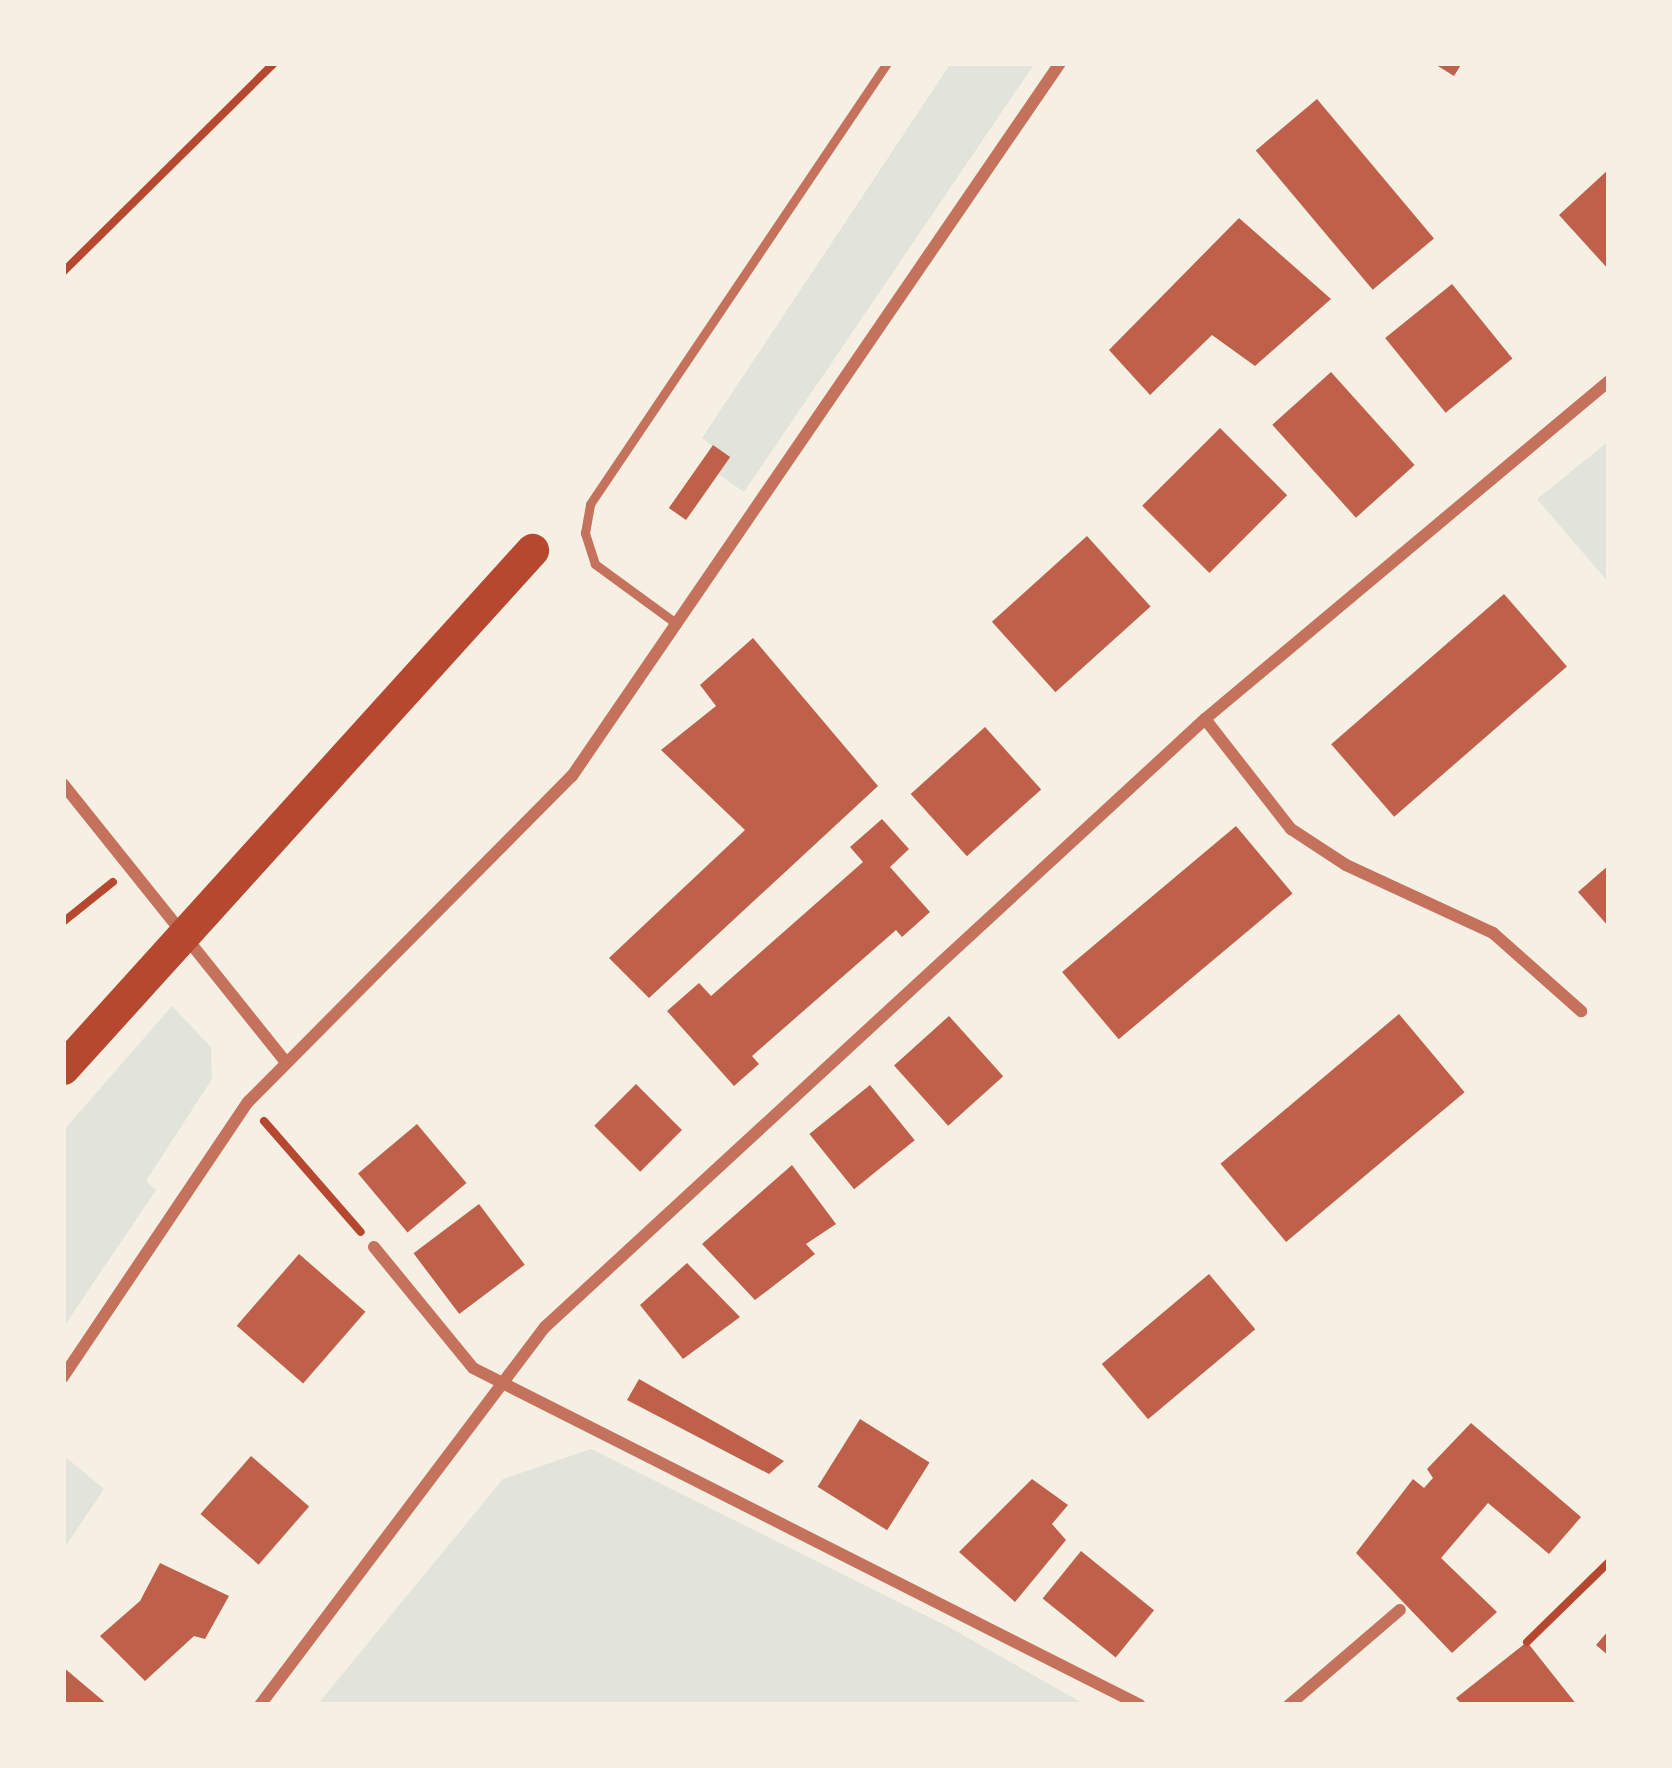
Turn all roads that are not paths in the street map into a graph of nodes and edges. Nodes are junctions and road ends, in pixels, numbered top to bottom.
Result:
1 (887, 63) edge
2 (1060, 63) edge
3 (1609, 380) edge
4 (532, 550) dead end
5 (679, 626) junction
6 (1205, 719) junction
7 (63, 784) edge
8 (1581, 1011) dead end
9 (284, 1060) junction
10 (63, 1068) edge
11 (374, 1247) road end
12 (63, 1377) edge
13 (502, 1381) junction
14 (1400, 1610) dead end
15 (260, 1705) edge
16 (1140, 1705) edge
17 (1289, 1705) edge

1 - 5 lane
2 - 5 street
3 - 6 street
4 - 10 highway
5 - 9 street
6 - 8 street
6 - 13 street
7 - 9 street
9 - 12 street
11 - 13 street
13 - 15 street
13 - 16 street
14 - 17 street

